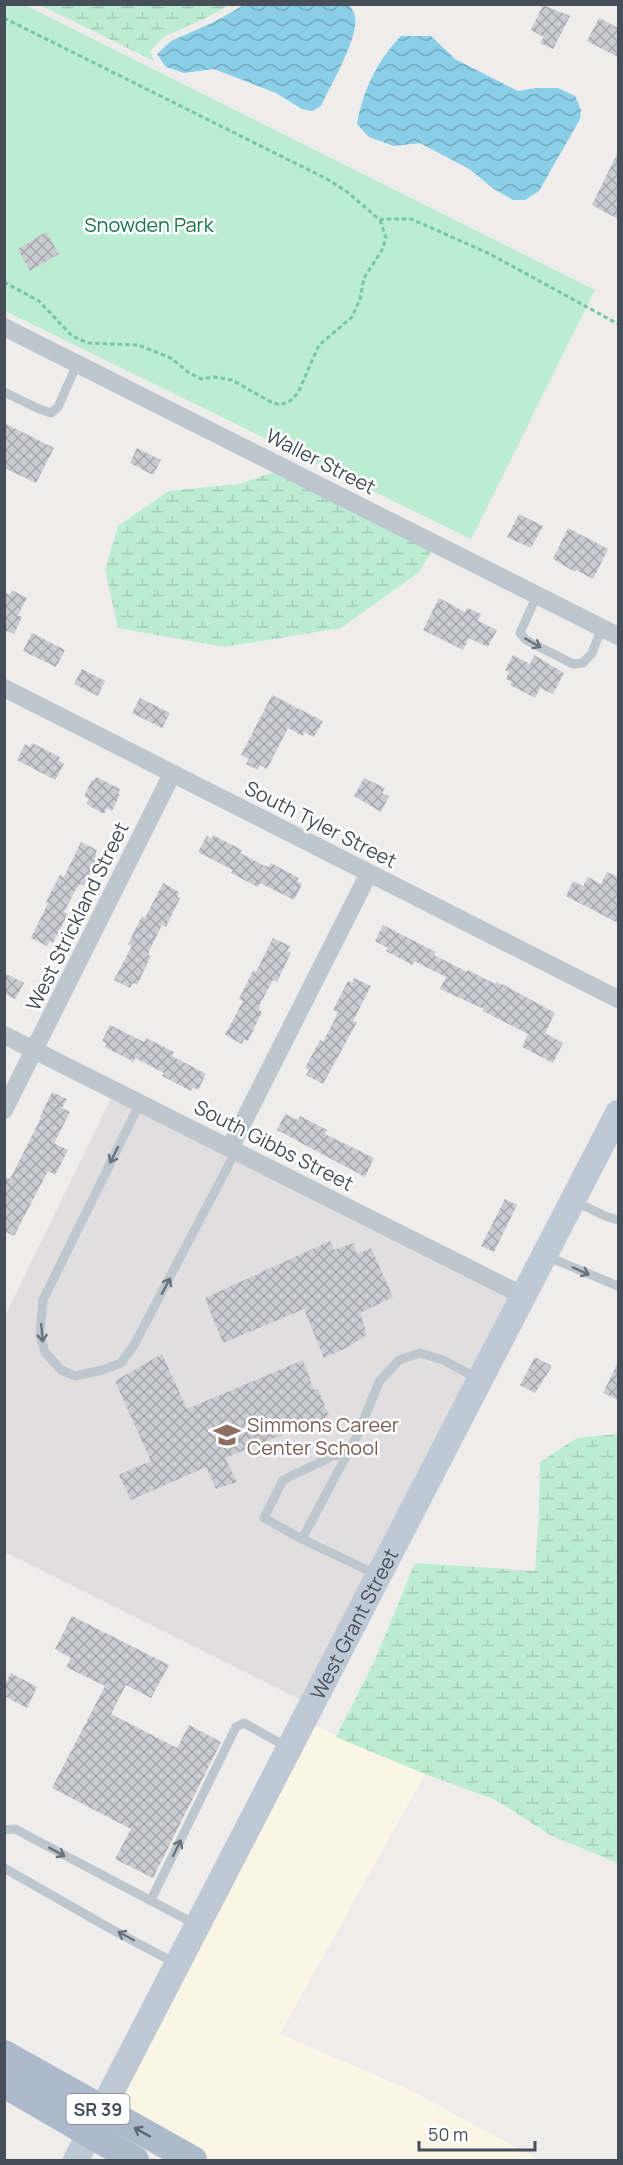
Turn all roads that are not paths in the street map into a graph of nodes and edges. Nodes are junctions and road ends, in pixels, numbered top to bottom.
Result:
1 (4, 327) edge
2 (77, 364) junction
3 (4, 392) edge
4 (537, 595) junction
5 (610, 632) edge
6 (6, 691) edge
7 (172, 774) junction
8 (369, 873) junction
9 (618, 999) edge
10 (4, 1035) edge
11 (36, 1050) junction
12 (140, 1103) junction
13 (4, 1110) edge
14 (618, 1113) edge
15 (233, 1150) junction
16 (572, 1201) junction
17 (618, 1220) edge
18 (544, 1255) junction
19 (618, 1286) edge
20 (522, 1295) junction
21 (479, 1379) junction
22 (347, 1454) junction
23 (302, 1539) junction
24 (378, 1575) junction
25 (289, 1748) junction
26 (4, 1830) edge
27 (4, 1868) edge
28 (151, 1900) junction
29 (197, 1925) junction
30 (177, 1964) junction
31 (4, 2054) edge
32 (4, 2084) edge
33 (95, 2123) junction
34 (76, 2160) edge
35 (135, 2160) edge
36 (193, 2160) edge

1 - 2 street, Waller Street
2 - 3 lane
2 - 4 street, Waller Street
4 - 5 street, Waller Street
4 -> 5 lane
6 - 7 street, South Tyler Street
7 - 8 street, South Tyler Street
7 - 11 street, West Strickland Street
8 - 9 street, South Tyler Street
8 - 15 street
10 - 11 street, South Gibbs Street
11 - 12 street, South Gibbs Street
11 - 13 street, West Strickland Street
12 - 15 street, South Gibbs Street
12 -> 15 lane
14 - 16 street, West Grant Street
15 - 20 street, South Gibbs Street
16 - 17 lane
16 - 18 street, West Grant Street
18 -> 19 lane
18 - 20 street, West Grant Street
20 - 21 street, West Grant Street
21 - 22 lane
21 - 24 street, West Grant Street
22 - 23 lane
22 - 23 lane
23 - 24 lane
24 - 25 street, West Grant Street
28 -> 25 lane
25 - 29 street, West Grant Street
26 -> 28 lane
30 -> 27 lane
28 - 29 lane
29 - 30 street, West Grant Street
30 - 33 street, West Grant Street
31 - 33 main road, SR 39
32 - 33 main road, SR 39
33 - 34 street, West Grant Street
33 - 35 main road, SR 39
36 -> 33 main road, SR 39

